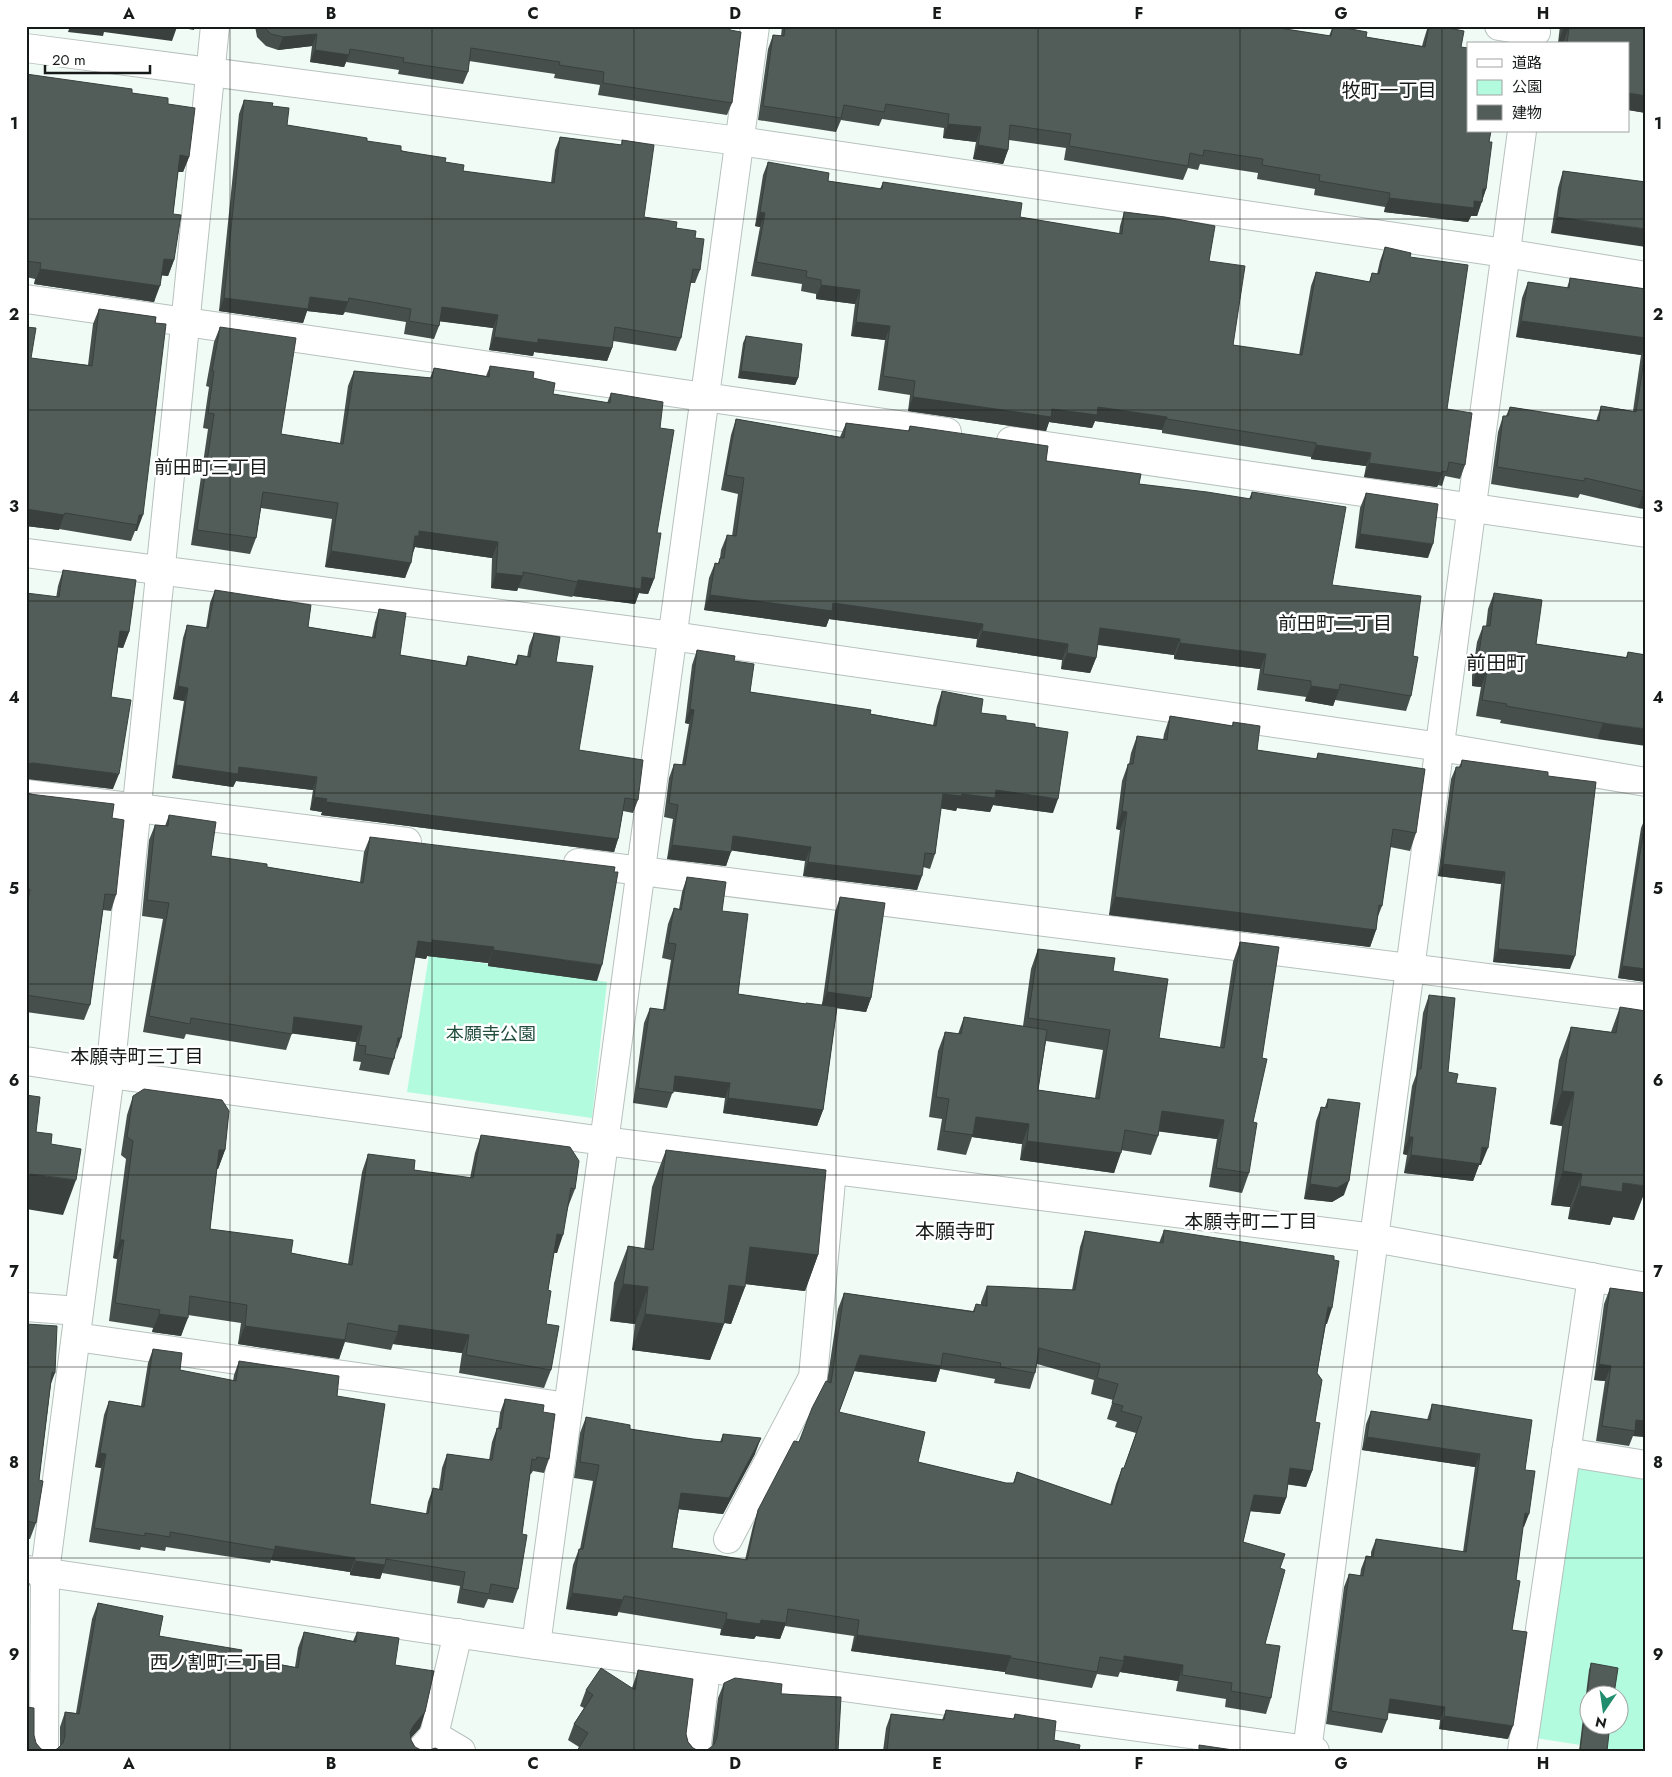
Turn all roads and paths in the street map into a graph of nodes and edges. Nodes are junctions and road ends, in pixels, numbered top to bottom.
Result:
1 (216, 26) edge
2 (755, 26) edge
3 (1499, 26) edge
4 (1535, 34) edge
5 (26, 48) edge
6 (211, 72) junction
7 (1522, 132) edge
8 (739, 141) junction
9 (1506, 253) junction
10 (1646, 276) edge
11 (26, 298) edge
12 (186, 322) junction
13 (704, 397) junction
14 (1472, 508) junction
15 (1646, 533) edge
16 (26, 553) edge
17 (161, 570) junction
18 (672, 636) junction
19 (1441, 747) junction
20 (1646, 782) edge
21 (26, 794) edge
22 (138, 808) junction
23 (434, 845) edge
24 (552, 860) edge
25 (641, 871) junction
26 (1411, 968) junction
27 (1646, 998) edge
28 (26, 1061) edge
29 (110, 1074) junction
30 (604, 1141) junction
31 (832, 1170) junction
32 (1374, 1238) junction
33 (1592, 1277) junction
34 (1646, 1287) edge
35 (26, 1307) edge
36 (78, 1324) junction
37 (568, 1407) junction
38 (1566, 1452) junction
39 (1646, 1465) edge
40 (728, 1539) dead end
41 (36, 1571) edge
42 (458, 1633) junction
43 (536, 1645) junction
44 (706, 1669) junction
45 (427, 1743) edge
46 (1310, 1750) edge
47 (44, 1751) edge
48 (461, 1751) edge
49 (696, 1751) edge
50 (1522, 1751) edge

1 - 6 street
2 - 8 street
3 - 4 street
5 - 6 street
6 - 8 street
6 - 12 street
7 - 9 street
8 - 9 street
8 - 13 street
9 - 10 street
9 - 14 street
11 - 12 street
12 - 13 street
12 - 17 street
13 - 14 street
13 - 18 street
14 - 15 street
14 - 19 street
16 - 17 street
17 - 18 street
17 - 22 street
18 - 19 street
18 - 25 street
19 - 20 street
19 - 26 street
21 - 22 street
22 - 23 street
22 - 29 street
24 - 25 street
25 - 26 street
25 - 30 street
26 - 27 street
26 - 32 street
28 - 29 street
29 - 30 street
29 - 36 street
30 - 31 street
30 - 37 street
31 - 32 street
31 - 40 street
32 - 33 street
32 - 46 street
33 - 34 street
33 - 38 street
35 - 36 street
36 - 37 street
36 - 41 street
37 - 43 street
38 - 39 street
38 - 50 street
41 - 42 street
41 - 47 street
42 - 43 street
42 - 45 street
43 - 44 street
44 - 46 street
44 - 49 street
45 - 48 street

